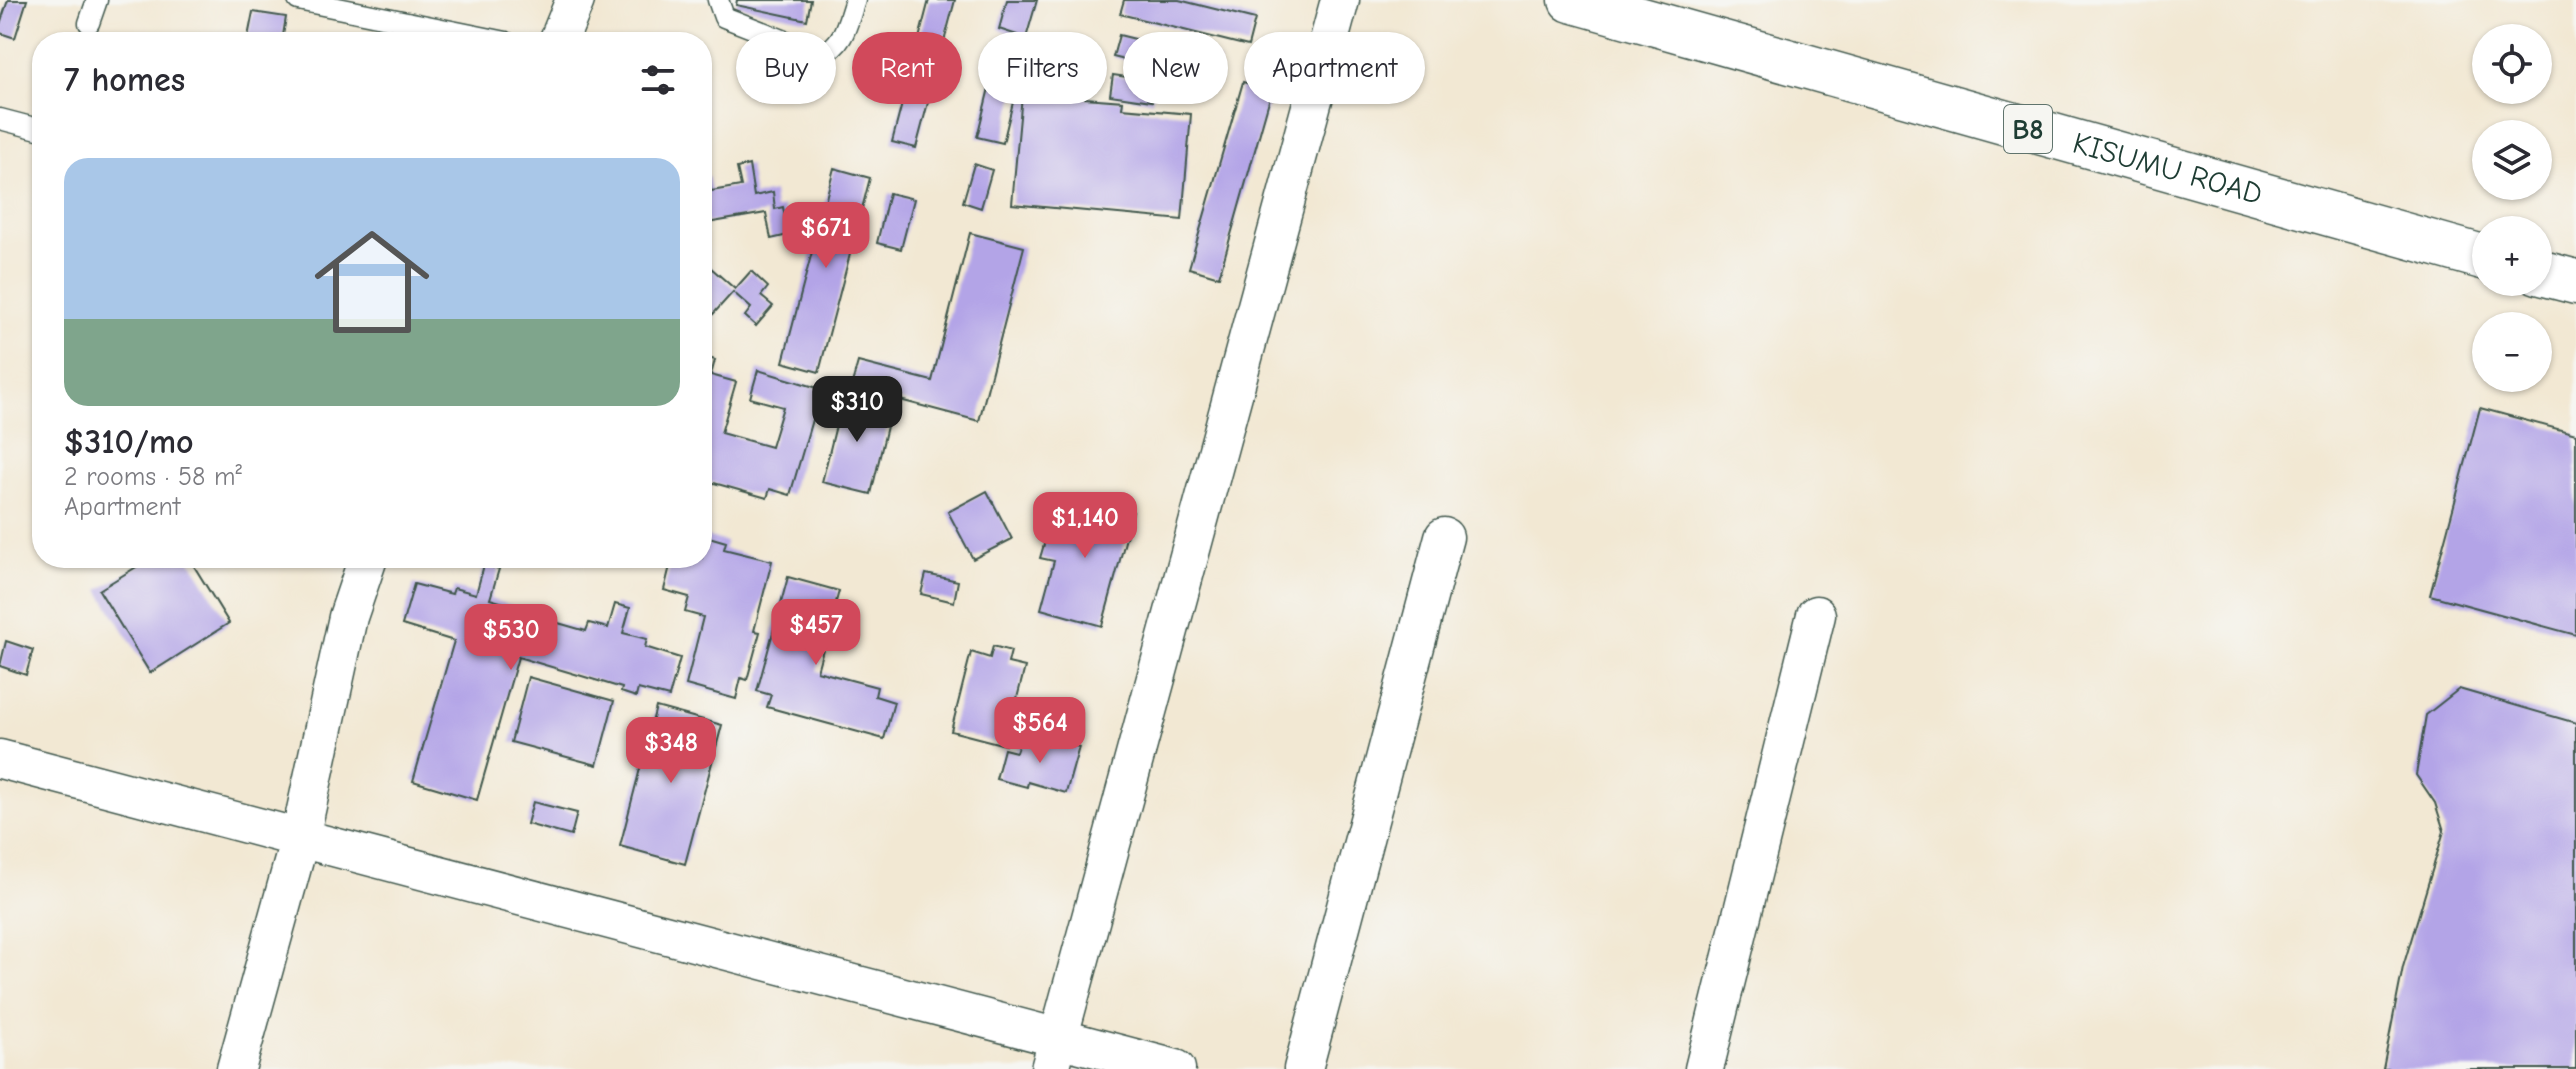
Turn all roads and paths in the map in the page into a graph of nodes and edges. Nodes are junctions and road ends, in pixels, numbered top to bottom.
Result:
1 (97, 0) edge
2 (298, 0) edge
3 (575, 0) edge
4 (718, 0) edge
5 (855, 0) edge
6 (1340, 0) edge
7 (1571, 0) edge
8 (89, 23) dead end
9 (456, 32) edge
10 (562, 32) edge
11 (0, 119) edge
12 (32, 127) edge
13 (2472, 254) edge
14 (2552, 276) edge
15 (2576, 282) edge
16 (1444, 537) dead end
17 (365, 568) edge
18 (1816, 615) dead end
19 (0, 759) edge
20 (300, 838) junction
21 (1054, 1053) edge
22 (236, 1069) edge
23 (1176, 1069) edge
24 (1303, 1069) edge
25 (1704, 1069) edge

1 - 8 lane
2 - 9 lane
3 - 10 street
4 - 5 lane
6 - 21 street
7 - 13 highway, KISUMU ROAD / B8
11 - 12 lane
14 - 15 highway
16 - 24 street
17 - 20 street
18 - 25 street
19 - 20 street
20 - 21 street
20 - 22 street
21 - 23 street

